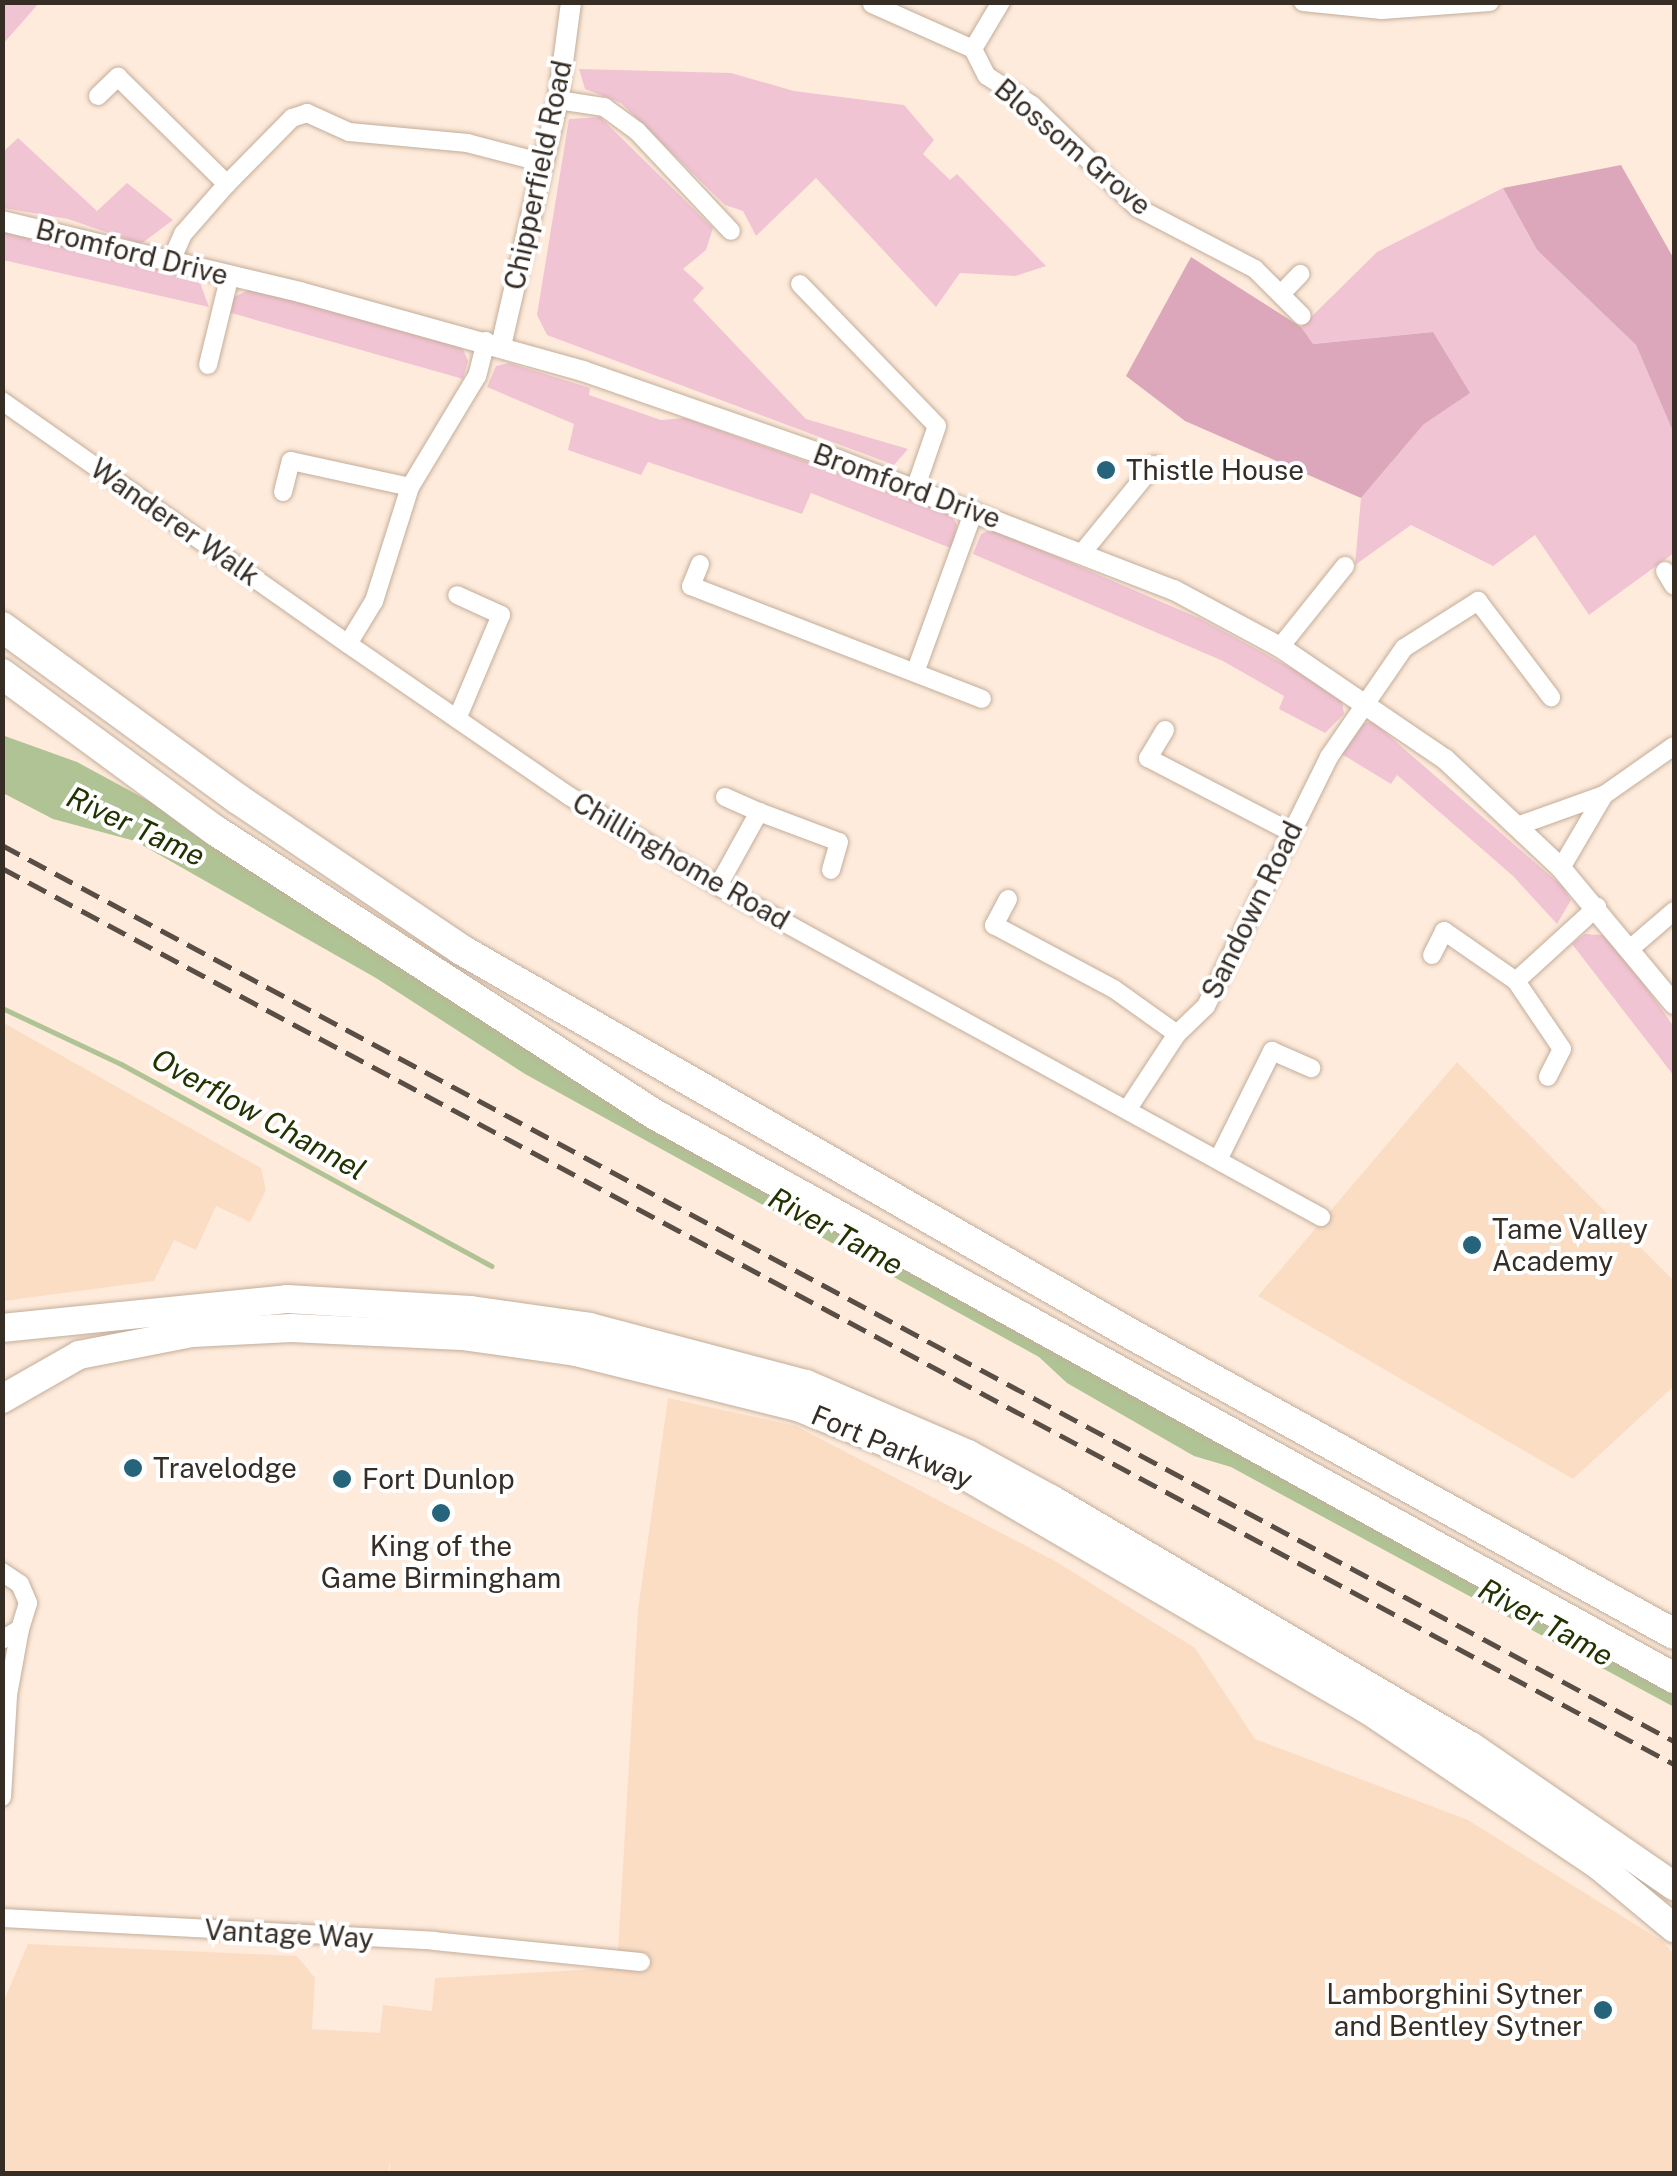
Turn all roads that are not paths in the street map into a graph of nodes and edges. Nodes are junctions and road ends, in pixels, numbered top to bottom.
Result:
1 (571, 2) edge
2 (1001, 2) edge
3 (1303, 2) edge
4 (1490, 2) edge
5 (872, 4) edge
6 (1382, 6) edge
7 (973, 49) junction
8 (98, 96) dead end
9 (558, 100) junction
10 (544, 163) junction
11 (227, 184) junction
12 (2, 221) edge
13 (731, 231) dead end
14 (171, 261) junction
15 (1300, 274) dead end
16 (230, 275) junction
17 (800, 284) dead end
18 (1281, 294) junction
19 (1302, 316) dead end
20 (494, 344) junction
21 (208, 366) dead end
22 (2, 401) edge
23 (1154, 465) dead end
24 (410, 486) junction
25 (915, 489) junction
26 (283, 492) dead end
27 (974, 512) junction
28 (1082, 553) junction
29 (700, 564) dead end
30 (1345, 566) dead end
31 (458, 595) dead end
32 (2, 626) edge
33 (348, 644) junction
34 (1280, 647) junction
35 (916, 670) junction
36 (2, 674) edge
37 (1551, 698) dead end
38 (982, 699) dead end
39 (1364, 700) junction
40 (457, 719) junction
41 (1165, 730) dead end
42 (1674, 746) edge
43 (1604, 796) junction
44 (725, 797) dead end
45 (758, 812) junction
46 (1520, 825) junction
47 (1289, 830) junction
48 (1561, 868) junction
49 (831, 870) dead end
50 (718, 886) junction
51 (1008, 899) dead end
52 (1596, 907) junction
53 (1674, 911) edge
54 (1631, 948) junction
55 (1432, 955) dead end
56 (1516, 981) junction
57 (1674, 1004) edge
58 (1177, 1034) junction
59 (1311, 1068) dead end
60 (1548, 1077) dead end
61 (1128, 1110) junction
62 (1218, 1160) junction
63 (1321, 1217) dead end
64 (2, 1328) edge
65 (2, 1399) edge
66 (2, 1553) edge
67 (5, 1573) edge
68 (20, 1629) junction
69 (1674, 1634) edge
70 (2, 1640) edge
71 (1674, 1678) edge
72 (5, 1690) edge
73 (2, 1797) edge
74 (1674, 1886) edge
75 (2, 1918) edge
76 (1674, 1928) edge
77 (642, 1962) dead end

1 - 9 street, Chipperfield Road
2 - 7 street
3 - 6 street
4 - 6 street
5 - 7 street
7 - 18 street, Blossom Grove
8 - 11 street
9 - 10 street, Chipperfield Road
9 - 13 street
10 - 11 street
10 - 20 street, Chipperfield Road
11 - 14 street
12 - 14 street, Bromford Drive
14 - 16 street, Bromford Drive
15 - 18 street
16 - 20 street, Bromford Drive
16 - 21 street
17 - 25 street
18 - 19 street, Blossom Grove
20 - 24 street
20 - 25 street, Bromford Drive
22 - 33 street, Wanderer Walk
23 - 28 street
24 - 26 street
24 - 33 street
25 - 27 street, Bromford Drive
27 - 28 street, Bromford Drive
27 - 35 street
28 - 34 street, Bromford Drive
29 - 35 street
30 - 34 street
31 - 40 street
32 - 69 highway
33 - 40 street, Chillinghome Road
34 - 39 street, Bromford Drive
35 - 38 street
36 - 71 highway
37 - 39 street, Sandown Road
39 - 46 street, Bromford Drive
39 - 47 street, Sandown Road
40 - 50 street, Chillinghome Road
41 - 47 street
42 - 43 street
43 - 46 street
43 - 48 street
44 - 45 street
45 - 49 street
45 - 50 street
46 - 48 street, Bromford Drive
47 - 58 street, Sandown Road
48 - 52 street, Bromford Drive
50 - 61 street, Chillinghome Road
51 - 58 street
52 - 54 street, Bromford Drive
52 - 56 street
53 - 54 street
54 - 57 street, Bromford Drive
55 - 56 street
56 - 60 street
58 - 61 street, Sandown Road
59 - 62 street
61 - 62 street, Chillinghome Road
62 - 63 street, Chillinghome Road
64 - 74 main road, Fort Parkway
65 - 76 main road, Fort Parkway
66 - 67 street
67 - 68 street
68 - 70 street
68 - 72 street
72 - 73 street
75 - 77 street, Vantage Way

